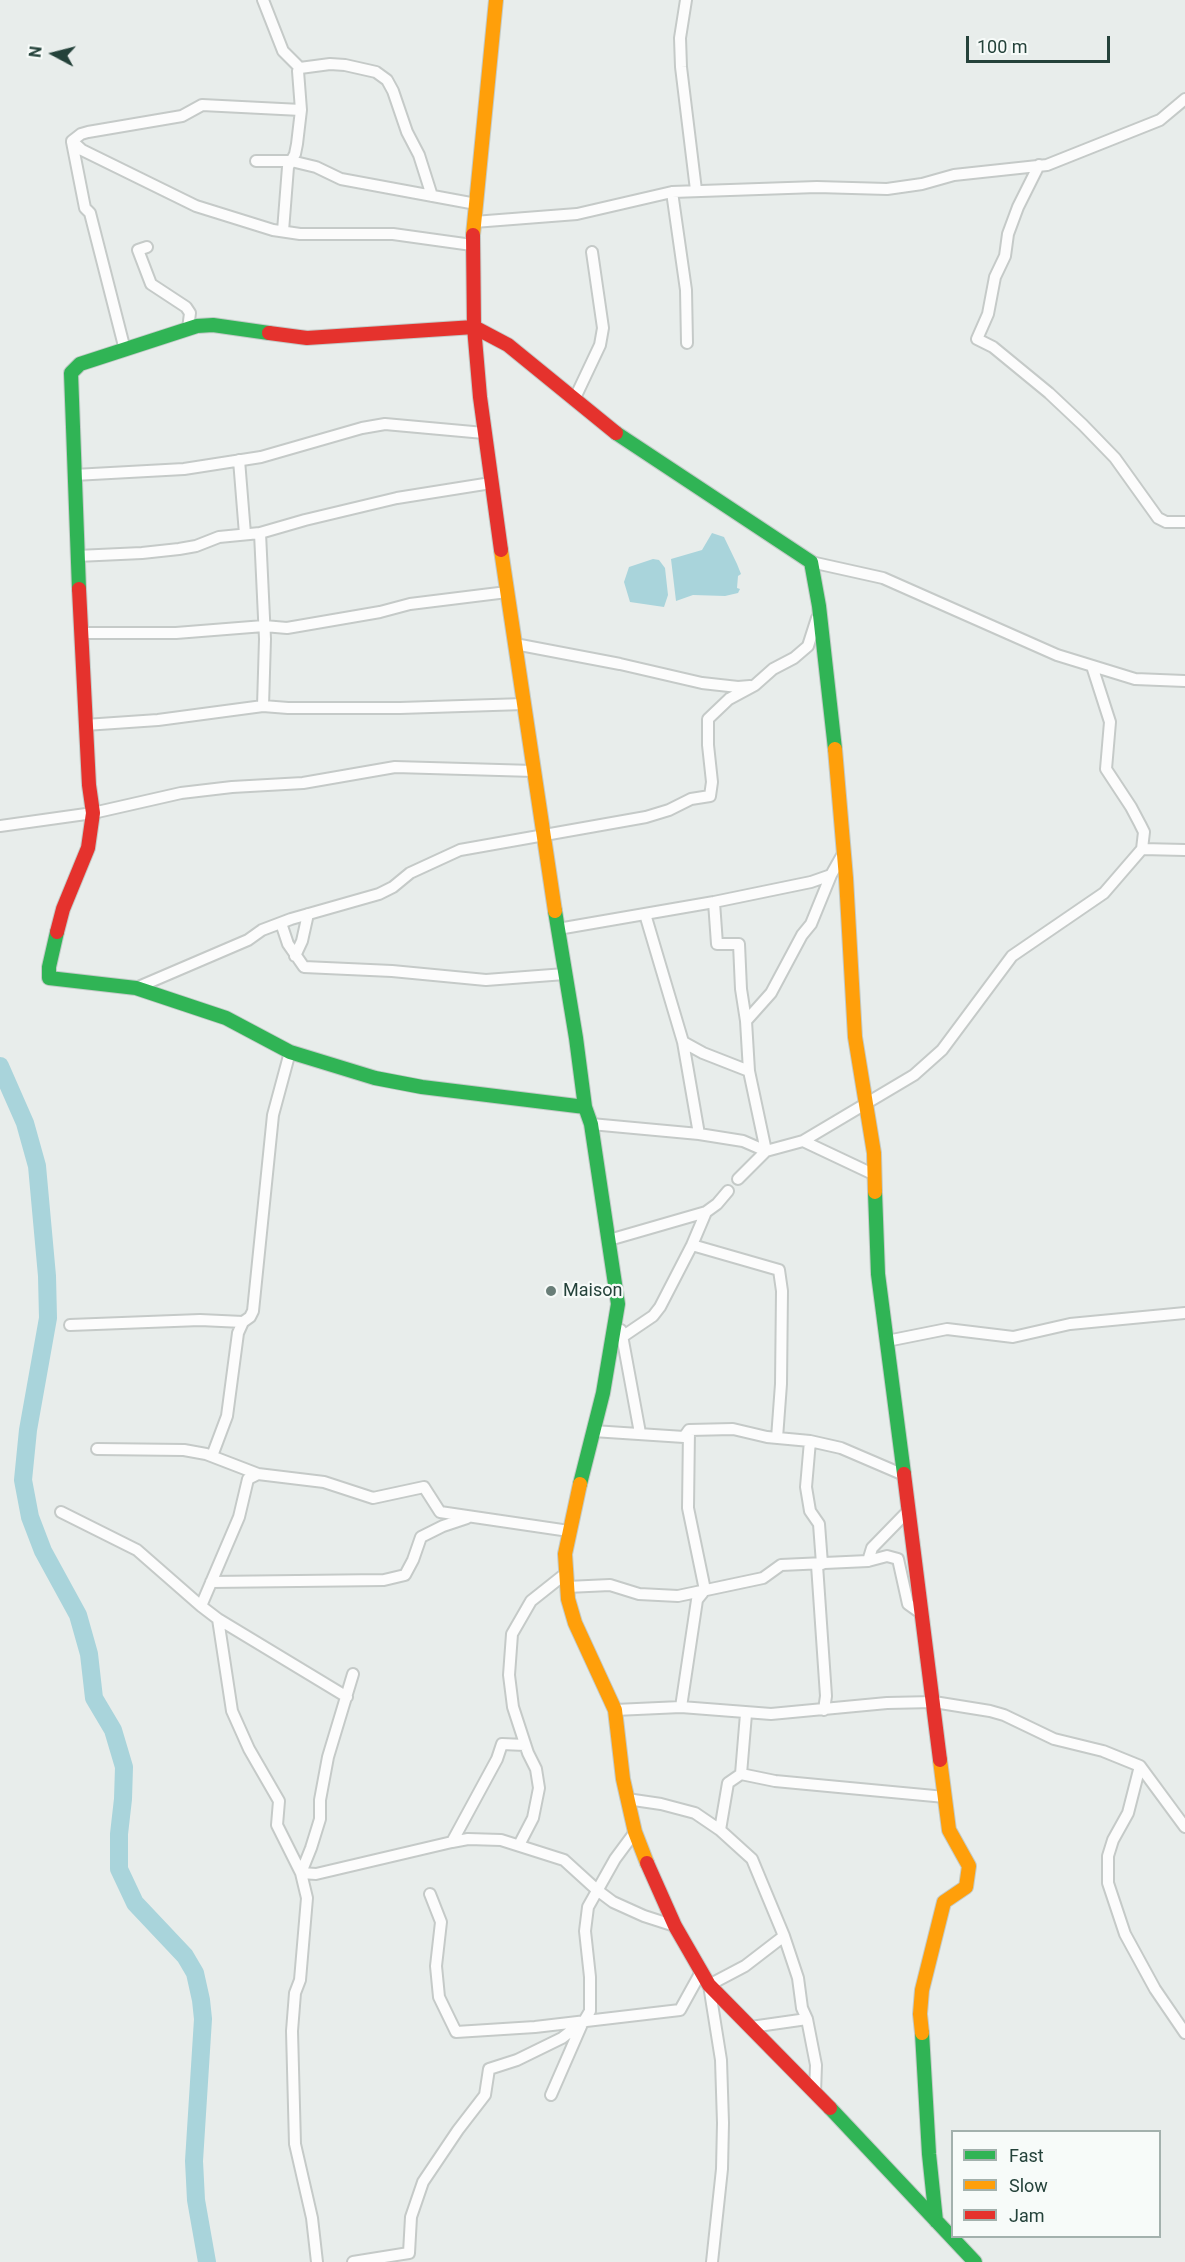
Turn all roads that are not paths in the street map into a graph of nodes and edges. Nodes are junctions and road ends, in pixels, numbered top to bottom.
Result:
1 (263, 0) edge
2 (496, 0) edge
3 (686, 0) edge
4 (300, 68) junction
5 (1185, 99) edge
6 (300, 110) junction
7 (72, 141) junction
8 (256, 160) dead end
9 (291, 161) junction
10 (1039, 165) junction
11 (696, 190) junction
12 (672, 192) junction
13 (432, 196) junction
14 (476, 204) junction
15 (474, 222) junction
16 (283, 231) junction
17 (472, 245) junction
18 (147, 247) dead end
19 (592, 252) dead end
20 (474, 327) junction
21 (188, 329) junction
22 (687, 343) dead end
23 (124, 350) junction
24 (574, 400) junction
25 (484, 433) junction
26 (240, 460) junction
27 (74, 475) junction
28 (491, 483) junction
29 (1185, 522) edge
30 (260, 533) junction
31 (245, 534) junction
32 (77, 556) junction
33 (811, 562) junction
34 (507, 592) junction
35 (819, 609) junction
36 (264, 627) junction
37 (81, 633) junction
38 (515, 644) junction
39 (1092, 666) junction
40 (1185, 672) edge
41 (1182, 682) edge
42 (755, 685) junction
43 (524, 704) junction
44 (263, 706) junction
45 (86, 725) junction
46 (534, 771) junction
47 (93, 813) junction
48 (0, 826) edge
49 (543, 836) junction
50 (1142, 849) junction
51 (1185, 850) edge
52 (844, 852) junction
53 (831, 875) junction
54 (714, 902) junction
55 (308, 914) junction
56 (645, 914) junction
57 (281, 922) junction
58 (558, 929) junction
59 (295, 956) junction
60 (565, 974) junction
61 (136, 988) junction
62 (746, 1021) junction
63 (683, 1042) junction
64 (290, 1052) junction
65 (749, 1071) junction
66 (866, 1104) junction
67 (585, 1107) junction
68 (591, 1124) junction
69 (699, 1134) junction
70 (803, 1141) junction
71 (766, 1151) junction
72 (875, 1175) junction
73 (738, 1179) dead end
74 (728, 1191) dead end
75 (706, 1212) junction
76 (609, 1240) junction
77 (692, 1245) junction
78 (1185, 1312) edge
79 (618, 1315) junction
80 (243, 1322) junction
81 (70, 1325) dead end
82 (622, 1337) junction
83 (887, 1341) junction
84 (689, 1430) junction
85 (593, 1431) junction
86 (640, 1433) junction
87 (777, 1438) junction
88 (810, 1441) junction
89 (97, 1449) dead end
90 (212, 1456) junction
91 (258, 1474) junction
92 (904, 1475) junction
93 (909, 1510) junction
94 (61, 1512) dead end
95 (470, 1516) junction
96 (569, 1531) junction
97 (868, 1561) junction
98 (820, 1564) junction
99 (566, 1581) junction
100 (211, 1582) junction
101 (705, 1590) junction
102 (201, 1606) junction
103 (922, 1614) junction
104 (218, 1619) junction
105 (353, 1674) dead end
106 (346, 1697) junction
107 (933, 1702) junction
108 (681, 1707) junction
109 (615, 1710) junction
110 (824, 1710) junction
111 (746, 1714) junction
112 (525, 1745) junction
113 (1140, 1766) junction
114 (741, 1774) junction
115 (945, 1797) junction
116 (627, 1799) junction
117 (1185, 1827) edge
118 (720, 1830) junction
119 (635, 1832) junction
120 (452, 1842) junction
121 (519, 1845) junction
122 (301, 1873) junction
123 (597, 1890) junction
124 (430, 1894) dead end
125 (675, 1926) junction
126 (784, 1936) junction
127 (701, 1972) junction
128 (709, 1985) junction
129 (807, 2019) junction
130 (584, 2021) junction
131 (751, 2027) junction
132 (1185, 2033) edge
133 (814, 2093) junction
134 (551, 2095) dead end
135 (936, 2221) junction
136 (951, 2237) edge
137 (952, 2238) edge
138 (317, 2262) edge
139 (353, 2262) edge
140 (712, 2262) edge
141 (975, 2262) edge

1 - 4 street
2 - 14 street
3 - 11 street
4 - 6 street
4 - 13 street
5 - 10 street
6 - 7 street
6 - 9 street
7 - 16 street
7 - 23 street
8 - 9 street
9 - 13 street
9 - 16 street
10 - 11 street
10 - 29 street
11 - 12 street
12 - 15 street
12 - 22 street
13 - 14 street
14 - 15 street
15 - 17 street
16 - 17 street
17 - 20 street
18 - 21 street
19 - 24 street
20 - 21 street
20 - 24 street
20 - 25 street
21 - 23 street
23 - 27 street
24 - 33 street
25 - 26 street
25 - 28 street
26 - 27 street
26 - 31 street
27 - 32 street
28 - 30 street
28 - 34 street
30 - 31 street
30 - 36 street
31 - 32 street
32 - 37 street
33 - 35 street
33 - 39 street
34 - 36 street
34 - 38 street
35 - 42 street
35 - 52 street
36 - 37 street
36 - 44 street
37 - 45 street
38 - 42 street
38 - 43 street
39 - 41 street
39 - 50 street
40 - 41 street
42 - 49 street
43 - 44 street
43 - 46 street
44 - 45 street
45 - 47 street
46 - 47 street
46 - 49 street
47 - 48 street
47 - 61 street
49 - 55 street
49 - 58 street
50 - 51 street
50 - 66 street
52 - 53 street
52 - 66 street
53 - 54 street
53 - 62 street
54 - 56 street
54 - 62 street
55 - 57 street
55 - 59 street
56 - 58 street
56 - 63 street
57 - 59 street
57 - 61 street
58 - 60 street
59 - 60 street
60 - 67 street
61 - 64 street
62 - 65 street
63 - 65 street
63 - 69 street
64 - 67 street
64 - 80 street
65 - 71 street
66 - 70 street
66 - 72 street
67 - 68 street
68 - 69 street
68 - 76 street
69 - 71 street
70 - 71 street
70 - 72 street
71 - 73 street
72 - 83 street
74 - 75 street
75 - 76 street
75 - 77 street
76 - 79 street
77 - 82 street
77 - 87 street
78 - 83 street
79 - 82 street
79 - 85 street
80 - 81 street
80 - 90 street
82 - 86 street
83 - 92 street
84 - 86 street
84 - 87 street
84 - 101 street
85 - 86 street
85 - 96 street
87 - 88 street
88 - 92 street
88 - 98 street
89 - 90 street
90 - 91 street
91 - 95 street
91 - 100 street
92 - 93 street
93 - 97 street
93 - 103 street
94 - 102 street
95 - 96 street
95 - 100 street
96 - 99 street
97 - 98 street
97 - 103 street
98 - 101 street
98 - 110 street
99 - 101 street
99 - 109 street
99 - 112 street
100 - 102 street
101 - 108 street
102 - 104 street
103 - 107 street
104 - 106 street
104 - 122 street
105 - 106 street
106 - 122 street
107 - 110 street
107 - 113 street
107 - 115 street
108 - 109 street
108 - 111 street
109 - 116 street
110 - 111 street
111 - 114 street
112 - 120 street
112 - 121 street
113 - 117 street
113 - 132 street
114 - 115 street
114 - 118 street
115 - 135 street
116 - 118 street
116 - 119 street
118 - 126 street
119 - 123 street
119 - 125 street
120 - 121 street
120 - 122 street
121 - 123 street
122 - 138 street
123 - 125 street
123 - 130 street
124 - 130 street
125 - 127 street
126 - 128 street
126 - 129 street
127 - 128 street
127 - 130 street
128 - 131 street
128 - 140 street
129 - 131 street
129 - 133 street
130 - 134 street
130 - 139 street
131 - 133 street
133 - 135 street
135 - 136 street
137 - 141 street

